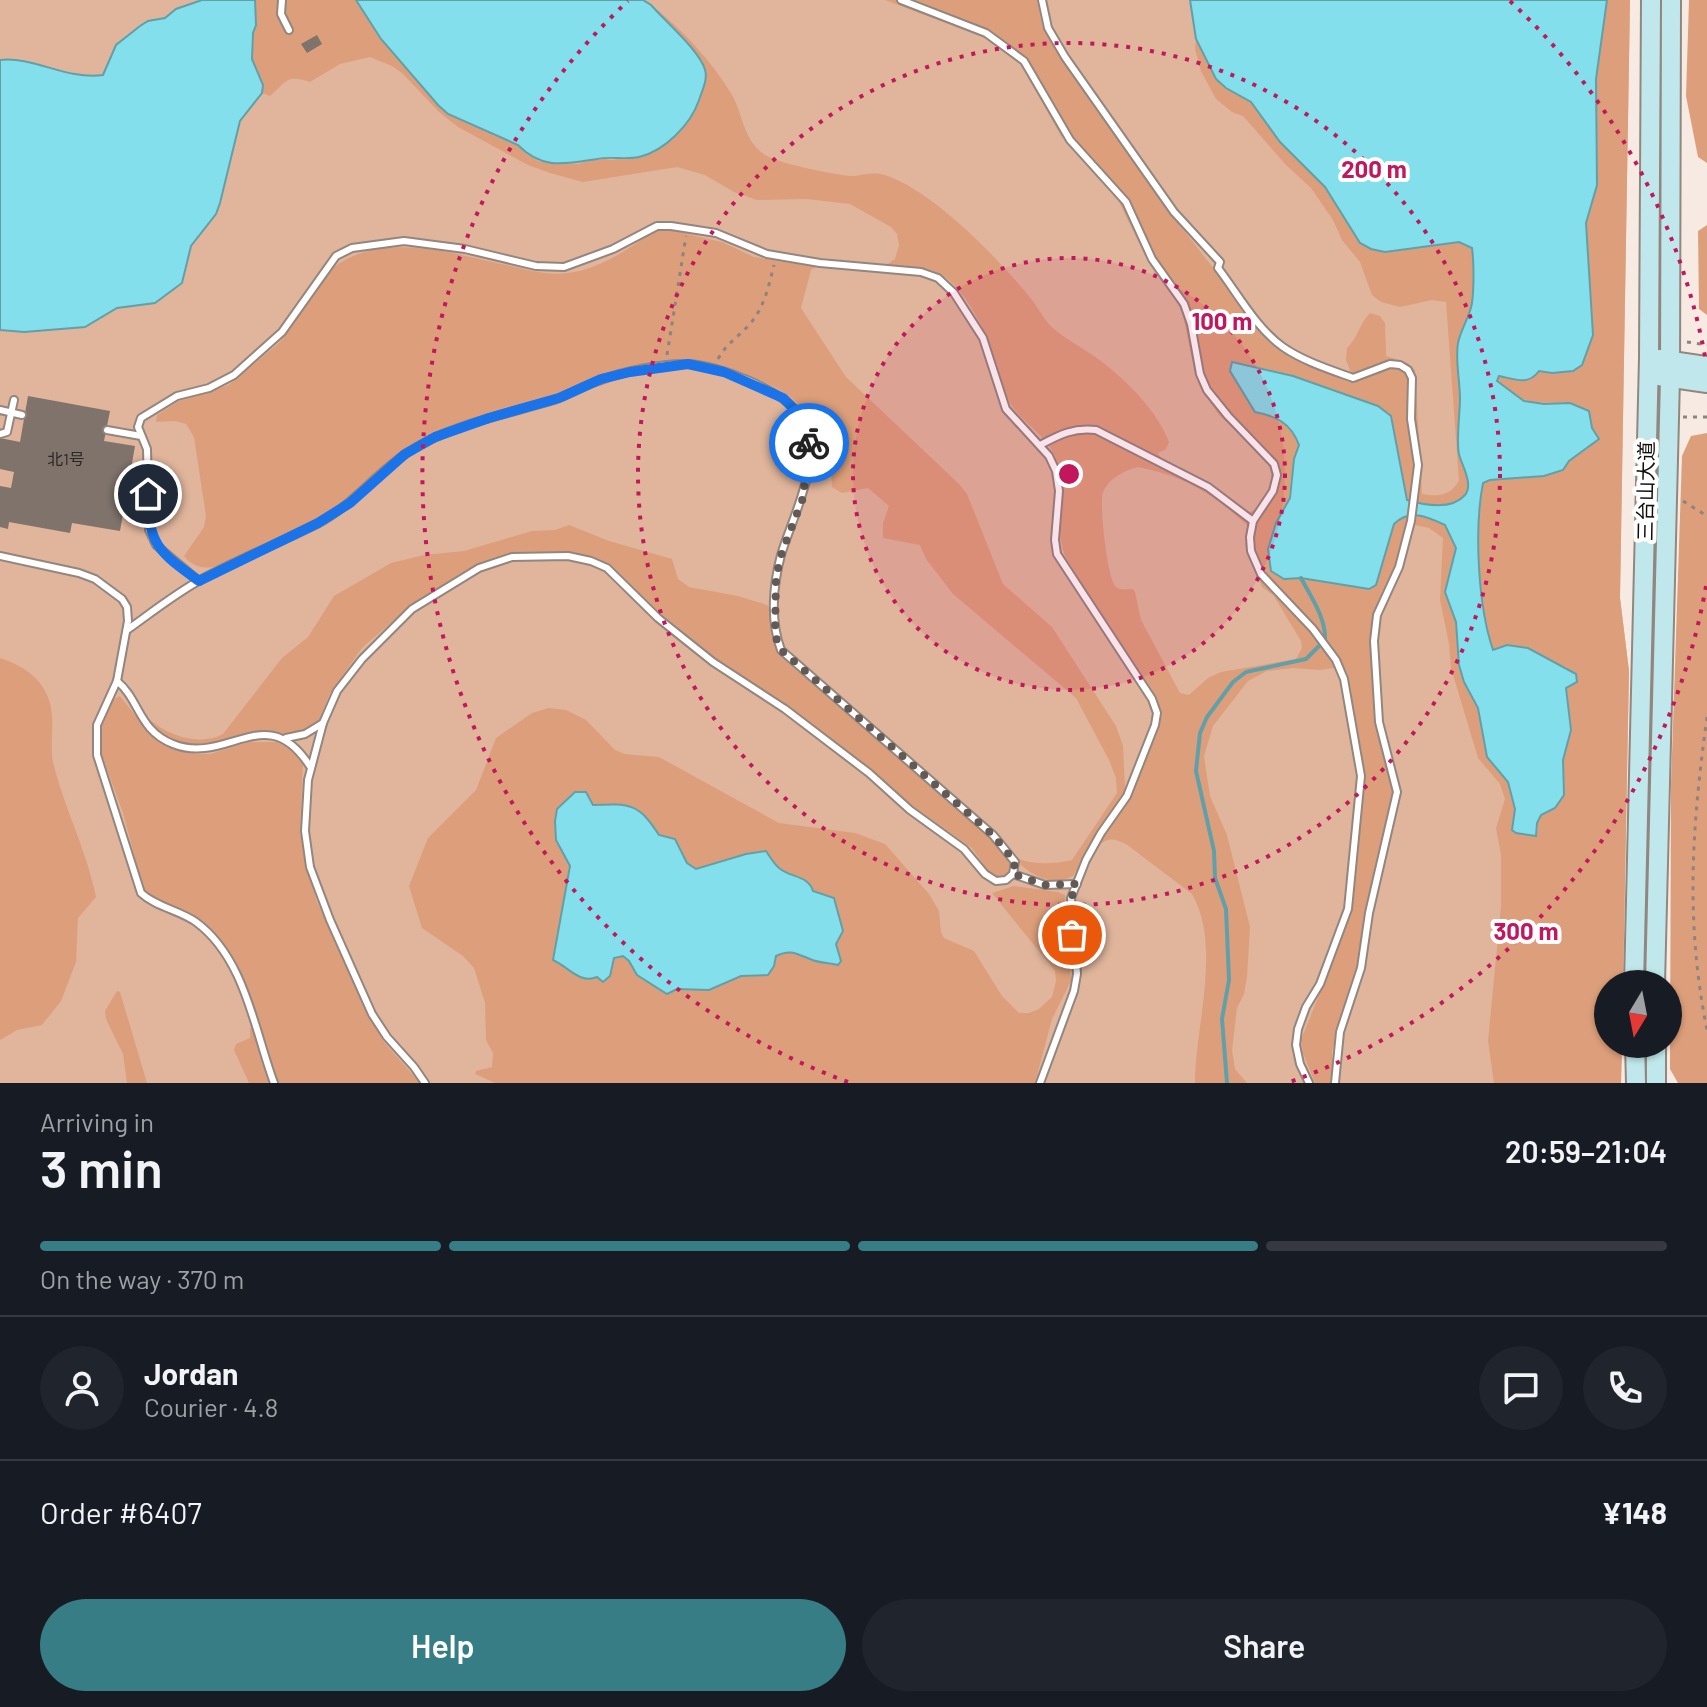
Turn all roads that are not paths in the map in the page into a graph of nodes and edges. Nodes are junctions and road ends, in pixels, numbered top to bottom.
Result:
1 (282, 0) edge
2 (901, 0) edge
3 (1042, 0) edge
4 (1651, 0) edge
5 (1671, 0) edge
6 (289, 30) dead end
7 (1648, 366) junction
8 (1707, 366) edge
9 (1670, 369) junction
10 (1707, 383) edge
11 (14, 400) dead end
12 (0, 410) edge
13 (12, 413) junction
14 (22, 415) dead end
15 (107, 430) dead end
16 (0, 434) edge
17 (141, 436) junction
18 (1040, 445) junction
19 (1253, 521) junction
20 (0, 556) edge
21 (199, 581) junction
22 (127, 630) junction
23 (117, 681) junction
24 (323, 723) junction
25 (283, 739) junction
26 (311, 768) junction
27 (1013, 874) junction
28 (1077, 884) junction
29 (1634, 970) edge
30 (1655, 970) edge
31 (1635, 1058) edge
32 (1656, 1058) edge
33 (274, 1083) edge
34 (425, 1083) edge
35 (1040, 1083) edge
36 (1309, 1083) edge
37 (1335, 1083) edge
38 (1636, 1083) edge
39 (1656, 1083) edge

1 - 6 lane
2 - 19 lane
3 - 37 lane
4 - 7 main road, 三台山大道
5 - 9 main road, 三台山大道
7 - 9 main road
7 - 29 main road, 三台山大道
8 - 9 main road
9 - 10 main road
9 - 30 main road, 三台山大道
11 - 13 lane
12 - 13 lane
13 - 14 lane
13 - 16 lane
15 - 17 lane
17 - 18 lane
17 - 21 lane
18 - 19 lane
18 - 28 lane
19 - 36 lane
20 - 22 lane
21 - 22 lane
21 - 27 lane
22 - 23 lane
23 - 25 lane
23 - 33 lane
24 - 25 lane
24 - 26 lane
24 - 27 lane
25 - 26 lane
26 - 34 lane
27 - 28 lane
28 - 35 lane
31 - 38 main road
32 - 39 main road

